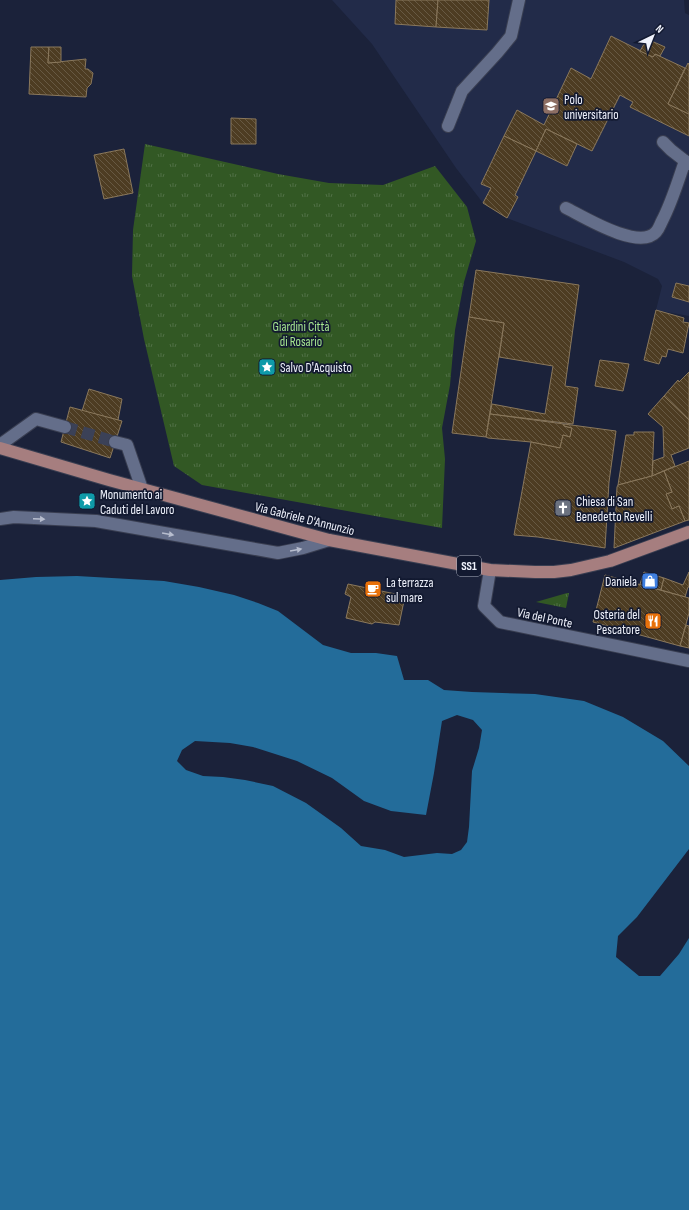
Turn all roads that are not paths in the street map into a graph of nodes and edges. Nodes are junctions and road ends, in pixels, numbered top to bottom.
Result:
1 (520, 0) edge
2 (448, 126) dead end
3 (663, 142) dead end
4 (687, 162) edge
5 (566, 208) dead end
6 (65, 427) tunnel mouth
7 (115, 442) tunnel mouth
8 (0, 445) edge
9 (0, 448) edge
10 (142, 489) junction
11 (0, 519) edge
12 (689, 532) edge
13 (329, 540) junction
14 (490, 570) junction
15 (689, 661) edge

1 - 2 street
3 - 4 street
4 - 5 street
6 - 8 street
7 - 10 street
9 - 10 main road, Via Gabriele D'Annunzio / SS1
10 - 13 main road, Via Gabriele D'Annunzio / SS1
11 -> 13 street
12 - 14 main road, Via Gabriele D'Annunzio / SS1
13 - 14 main road, Via Gabriele D'Annunzio / SS1
14 - 15 street, Via del Ponte

